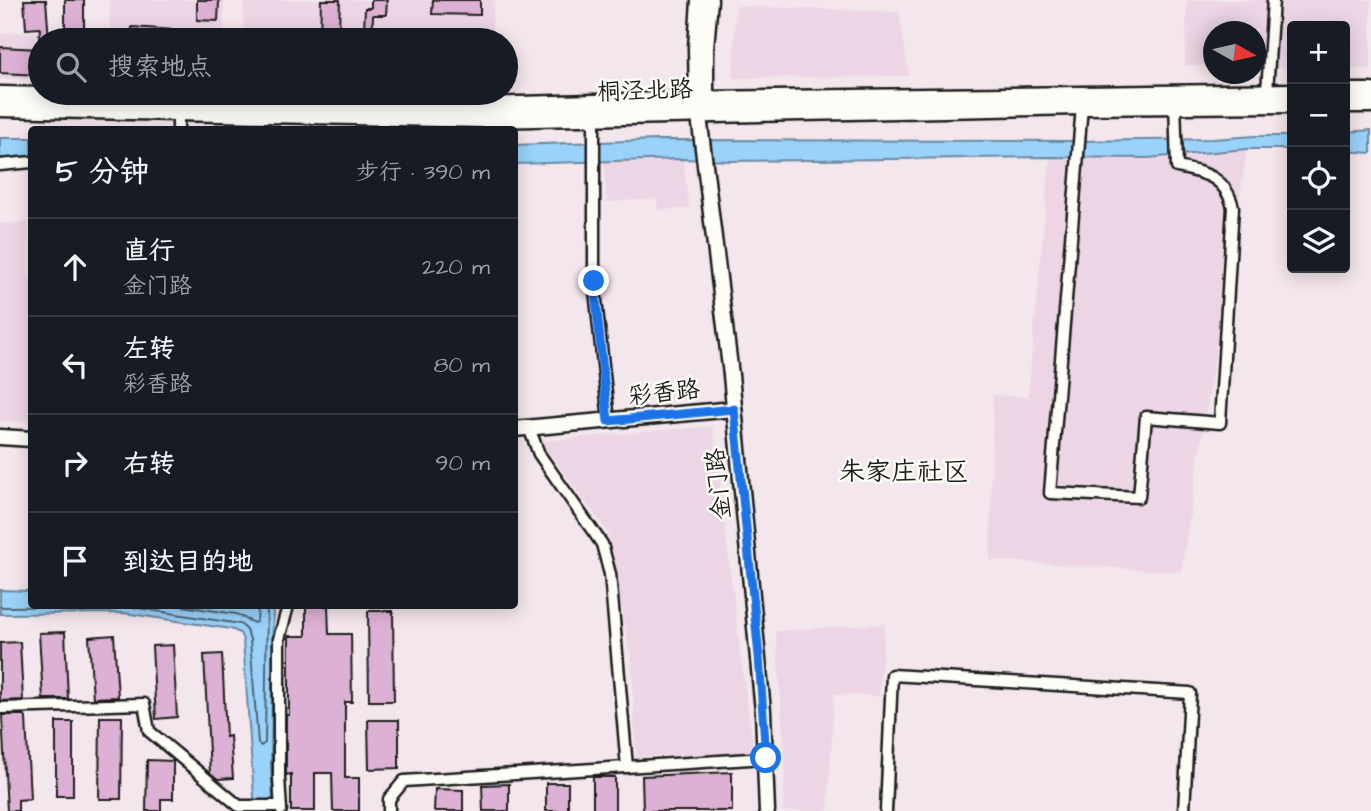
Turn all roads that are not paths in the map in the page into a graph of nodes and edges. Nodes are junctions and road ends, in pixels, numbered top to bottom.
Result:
1 (699, 0) edge
2 (710, 0) edge
3 (1273, 0) edge
4 (1267, 92) junction
5 (1287, 92) edge
6 (1350, 92) edge
7 (1371, 92) edge
8 (0, 95) edge
9 (28, 96) edge
10 (1175, 99) junction
11 (701, 104) junction
12 (1287, 104) edge
13 (1350, 104) edge
14 (1371, 104) edge
15 (429, 105) edge
16 (1082, 106) junction
17 (0, 108) edge
18 (178, 111) junction
19 (594, 116) junction
20 (178, 126) edge
21 (28, 162) edge
22 (0, 165) edge
23 (734, 409) junction
24 (608, 421) junction
25 (522, 428) edge
26 (0, 437) edge
27 (28, 439) edge
28 (287, 609) edge
29 (0, 708) edge
30 (766, 758) junction
31 (627, 767) junction
32 (279, 808) edge
33 (389, 811) edge
34 (767, 811) edge
35 (886, 811) edge
36 (1184, 811) edge

1 - 11 main road, 金门路
2 - 11 main road, 金门路
3 - 4 street
4 - 5 main road, 桐泾北路
4 - 10 main road, 桐泾北路
6 - 7 main road
8 - 9 main road, 桐泾北路
10 - 11 main road, 桐泾北路
10 - 12 main road, 桐泾北路
10 - 16 main road, 桐泾北路
10 - 16 street
11 - 15 main road, 桐泾北路
11 - 16 main road, 桐泾北路
11 - 19 main road, 桐泾北路
11 - 23 main road, 金门路
13 - 14 main road
17 - 18 main road, 桐泾北路
18 - 19 main road, 桐泾北路
18 - 20 street
19 - 24 street
21 - 22 street
23 - 24 main road, 彩香路
23 - 30 main road, 金门路
24 - 25 main road, 彩香路
25 - 31 street
26 - 27 main road
28 - 32 street
29 - 32 street
30 - 31 street
30 - 34 main road, 金门路
31 - 33 street
35 - 36 street

